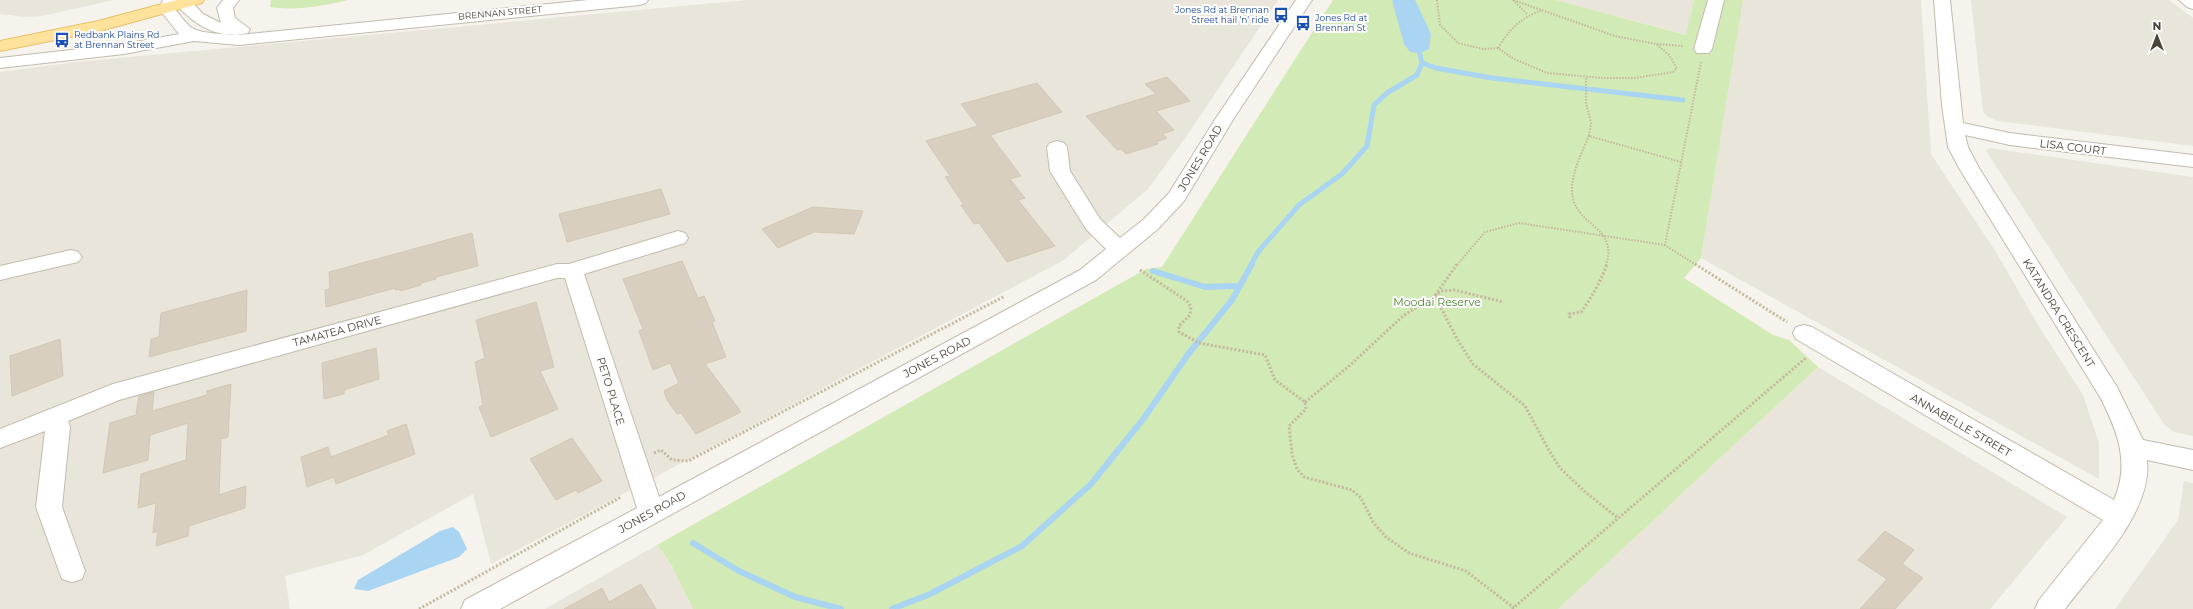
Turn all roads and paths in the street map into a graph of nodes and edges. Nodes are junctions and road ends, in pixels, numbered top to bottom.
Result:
1 (148, 0) edge
2 (231, 0) edge
3 (640, 0) edge
4 (1304, 0) edge
5 (1437, 0) edge
6 (1513, 0) edge
7 (1716, 0) edge
8 (1942, 0) edge
9 (2187, 0) edge
10 (180, 2) edge
11 (2193, 4) edge
12 (1543, 10) junction
13 (1527, 14) junction
14 (407, 22) junction
15 (179, 26) junction
16 (218, 29) junction
17 (242, 29) junction
18 (0, 32) edge
19 (197, 37) junction
20 (1656, 44) junction
21 (151, 45) junction
22 (0, 46) edge
23 (1498, 48) junction
24 (1703, 49) junction
25 (0, 63) edge
26 (1586, 78) junction
27 (1955, 127) junction
28 (1589, 136) junction
29 (1057, 147) dead end
30 (2193, 161) edge
31 (1681, 162) junction
32 (1606, 236) junction
33 (678, 238) dead end
34 (1665, 245) junction
35 (1120, 251) junction
36 (71, 257) dead end
37 (1140, 270) dead end
38 (571, 271) junction
39 (0, 273) edge
40 (1006, 296) dead end
41 (1435, 296) junction
42 (1504, 302) dead end
43 (1570, 318) dead end
44 (1813, 339) junction
45 (1305, 402) junction
46 (54, 417) junction
47 (0, 439) edge
48 (2132, 447) junction
49 (2193, 460) edge
50 (633, 461) junction
51 (624, 490) dead end
52 (621, 497) junction
53 (2118, 516) junction
54 (642, 517) junction
55 (1618, 518) junction
56 (72, 571) dead end
57 (1513, 608) edge
58 (419, 609) edge
59 (476, 609) edge
60 (2049, 609) edge

1 - 18 main road
2 - 17 street
3 - 14 street, BRENNAN STREET
4 - 35 street, JONES ROAD
5 - 23 path
6 - 12 path
6 - 13 path
7 - 24 street
8 - 27 street, KATANDRA CRESCENT
9 - 11 street
10 - 15 street, BRENNAN STREET
10 - 16 street, BRENNAN STREET
10 - 22 main road
12 - 13 path
12 - 20 path
13 - 23 path
14 - 17 street, BRENNAN STREET
14 - 19 street, BRENNAN STREET
15 - 19 street, BRENNAN STREET
15 - 21 street
16 - 17 street, BRENNAN STREET
16 - 19 street, BRENNAN STREET
19 - 21 street, BRENNAN STREET
20 - 24 path
20 - 26 path
21 - 25 street, BRENNAN STREET
23 - 26 path
24 - 31 path
26 - 28 path
27 - 30 street, LISA COURT
27 - 48 street, KATANDRA CRESCENT
28 - 31 path
28 - 32 path
29 - 35 street
31 - 34 path
32 - 34 path
32 - 41 path
32 - 43 path
33 - 38 street, TAMATEA DRIVE
34 - 44 path
35 - 54 street, JONES ROAD
36 - 39 street
37 - 45 path
38 - 46 street, TAMATEA DRIVE
38 - 50 street, PETO PLACE
40 - 50 path
41 - 42 path
41 - 45 path
41 - 55 path
44 - 53 street, ANNABELLE STREET
44 - 55 path
45 - 57 path
46 - 47 street, TAMATEA DRIVE
46 - 56 street
48 - 49 street
48 - 53 street, KATANDRA CRESCENT
50 - 54 street, PETO PLACE
51 - 52 path
52 - 54 path
52 - 58 path
53 - 60 street, KATANDRA CRESCENT
54 - 59 street, JONES ROAD
55 - 57 path

